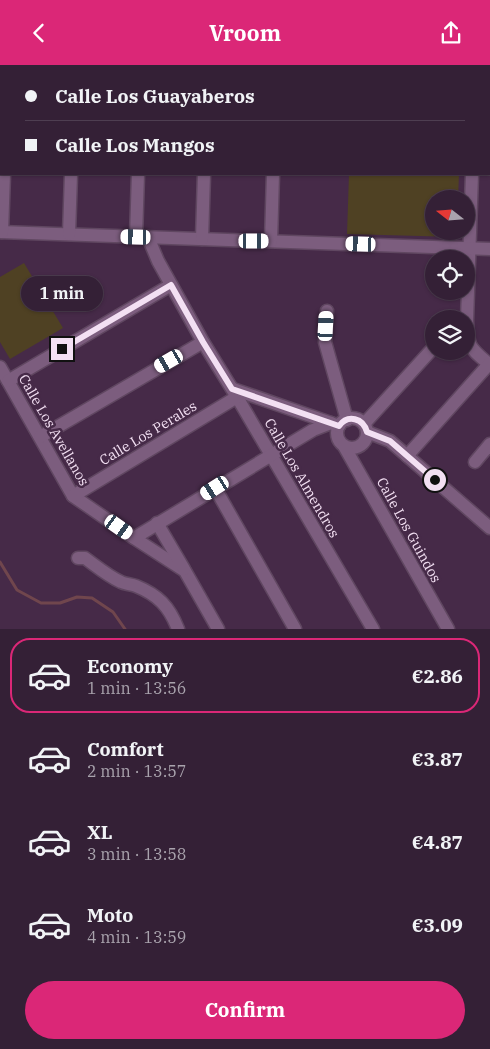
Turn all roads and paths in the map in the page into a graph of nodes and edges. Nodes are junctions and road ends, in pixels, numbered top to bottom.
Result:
1 (4, 175) edge
2 (71, 175) edge
3 (138, 175) edge
4 (204, 175) edge
5 (273, 175) edge
6 (472, 175) edge
7 (1, 232) edge
8 (69, 234) junction
9 (142, 237) junction
10 (202, 239) junction
11 (271, 241) junction
12 (470, 248) junction
13 (490, 249) edge
14 (171, 285) junction
15 (464, 310) edge
16 (327, 311) dead end
17 (203, 342) junction
18 (475, 352) edge
19 (425, 358) edge
20 (490, 364) edge
21 (0, 367) edge
22 (8, 381) junction
23 (235, 393) junction
24 (339, 423) junction
25 (365, 428) junction
26 (40, 437) junction
27 (490, 444) edge
28 (344, 446) junction
29 (271, 455) junction
30 (407, 457) junction
31 (475, 462) dead end
32 (215, 488) junction
33 (73, 496) junction
34 (157, 523) junction
35 (490, 528) edge
36 (134, 538) junction
37 (78, 558) dead end
38 (185, 571) junction
39 (178, 629) edge
40 (218, 629) edge
41 (295, 629) edge
42 (373, 629) edge
43 (448, 629) edge

1 - 7 street
2 - 8 street
3 - 9 street
4 - 10 street
5 - 11 street
6 - 12 street
7 - 8 street
8 - 9 street
9 - 10 street
9 - 14 street, Calle Los Almendros
10 - 11 street
11 - 12 street
12 - 13 street
12 - 15 street
14 - 17 street, Calle Los Almendros
14 - 22 street
16 - 24 street
17 - 23 street, Calle Los Almendros
17 - 26 street
18 - 20 street
19 - 25 street
20 - 30 street
21 - 22 street, Calle Los Avellanos
22 - 26 street, Calle Los Avellanos
23 - 24 street
23 - 29 street, Calle Los Almendros
23 - 33 street, Calle Los Perales
24 - 25 street
24 - 28 street
24 - 29 street
25 - 28 street
25 - 30 street
26 - 33 street, Calle Los Avellanos
27 - 31 street
28 - 43 street, Calle Los Guindos
29 - 32 street
29 - 42 street, Calle Los Almendros
30 - 35 street
32 - 34 street
32 - 41 street
33 - 36 street, Calle Los Avellanos
34 - 36 street
34 - 38 street, Calle Los Avellanos
36 - 38 street, Calle Los Avellanos
37 - 39 street
38 - 40 street, Calle Los Avellanos

